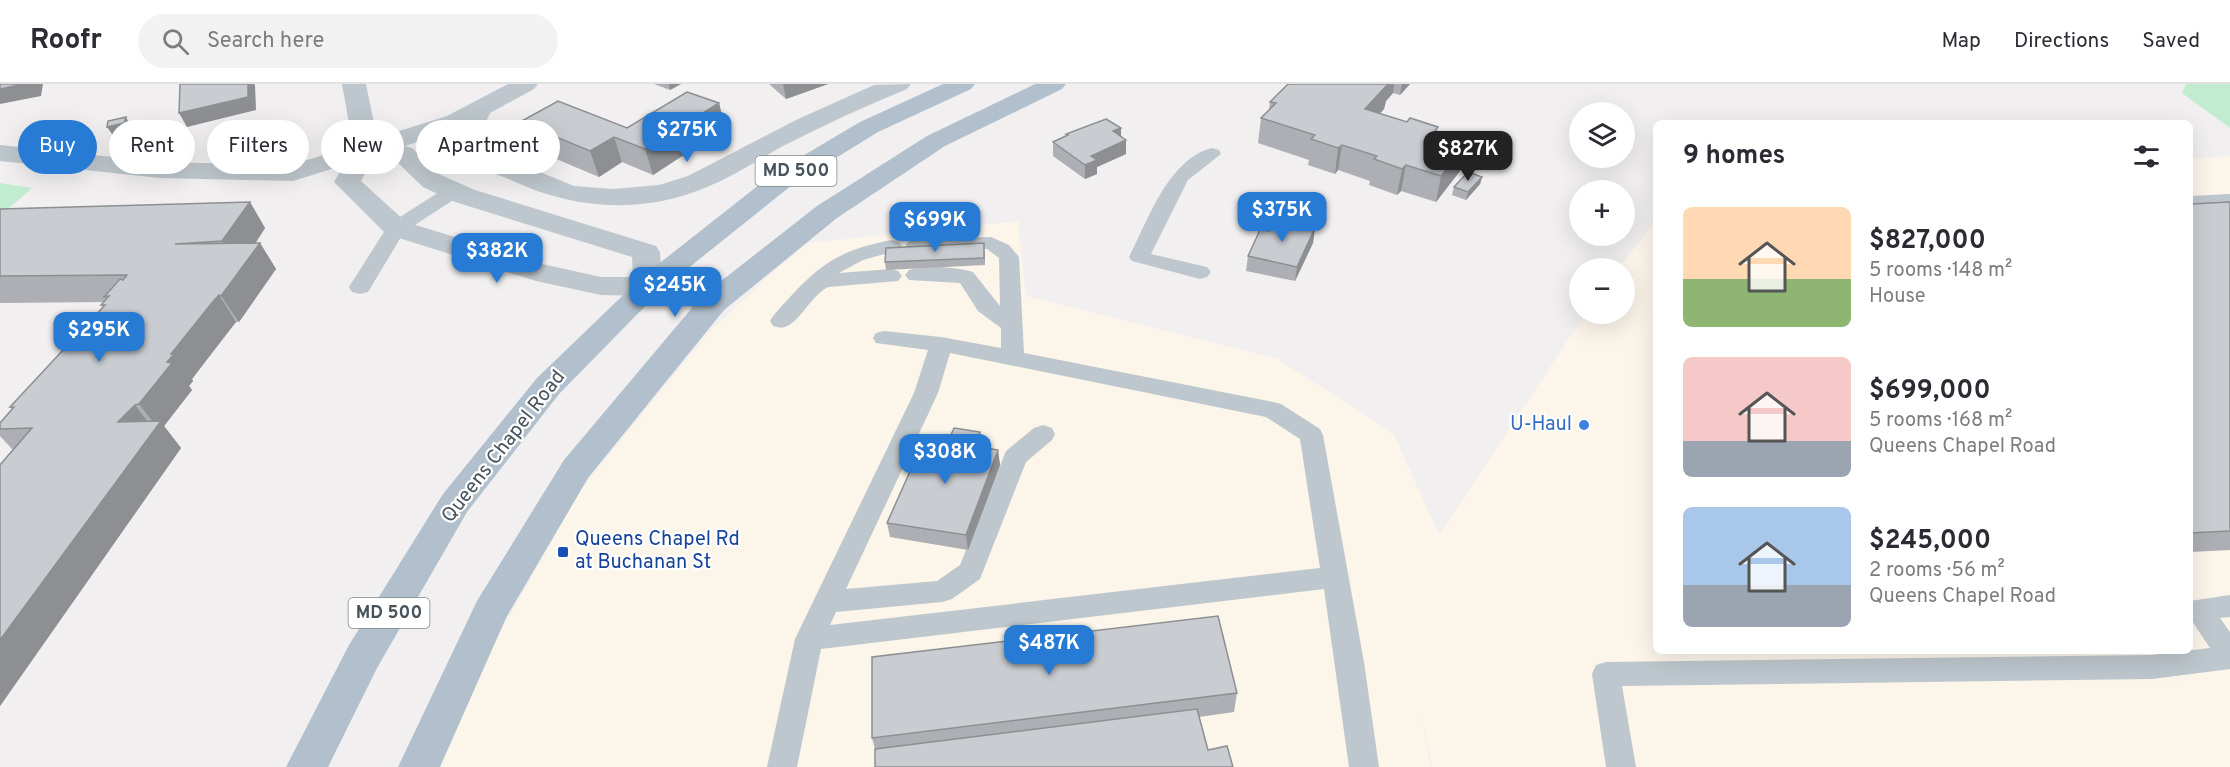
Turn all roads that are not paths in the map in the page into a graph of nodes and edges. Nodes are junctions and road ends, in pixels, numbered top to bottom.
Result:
1 (354, 84) edge
2 (526, 84) edge
3 (899, 84) edge
4 (963, 84) edge
5 (1054, 84) edge
6 (480, 108) junction
7 (361, 120) edge
8 (404, 137) edge
9 (0, 153) edge
10 (404, 154) edge
11 (1212, 154) dead end
12 (321, 163) edge
13 (351, 174) edge
14 (454, 191) junction
15 (2230, 200) edge
16 (2193, 202) edge
17 (396, 228) junction
18 (916, 245) edge
19 (892, 246) edge
20 (1200, 272) dead end
21 (916, 275) dead end
22 (891, 276) dead end
23 (360, 287) dead end
24 (648, 287) junction
25 (808, 290) junction
26 (713, 303) junction
27 (781, 321) dead end
28 (1012, 326) junction
29 (884, 338) dead end
30 (941, 344) junction
31 (1013, 358) junction
32 (1043, 434) dead end
33 (1335, 577) junction
34 (827, 602) junction
35 (2230, 606) edge
36 (809, 639) junction
37 (2230, 656) edge
38 (1820, 661) edge
39 (307, 767) edge
40 (419, 767) edge
41 (782, 767) edge
42 (1364, 767) edge
43 (1621, 767) edge

1 - 7 street
2 - 6 street
3 - 6 street
4 - 24 main road, Queens Chapel Road / MD 500
5 - 26 main road, MD 500
6 - 8 street
9 - 12 street
10 - 14 street
11 - 20 lane
13 - 17 street
14 - 17 lane
14 - 24 street
15 - 16 lane
17 - 23 lane
17 - 24 street
18 - 28 lane
19 - 25 lane
21 - 28 lane
22 - 25 lane
24 - 26 street
24 - 39 main road, Queens Chapel Road / MD 500
25 - 27 lane
26 - 40 main road, MD 500
28 - 31 lane
29 - 30 lane
30 - 31 lane
30 - 34 lane
31 - 33 lane
32 - 34 lane
33 - 36 lane
33 - 42 lane
34 - 36 lane
35 - 37 lane
36 - 41 lane
37 - 38 lane
38 - 43 lane

